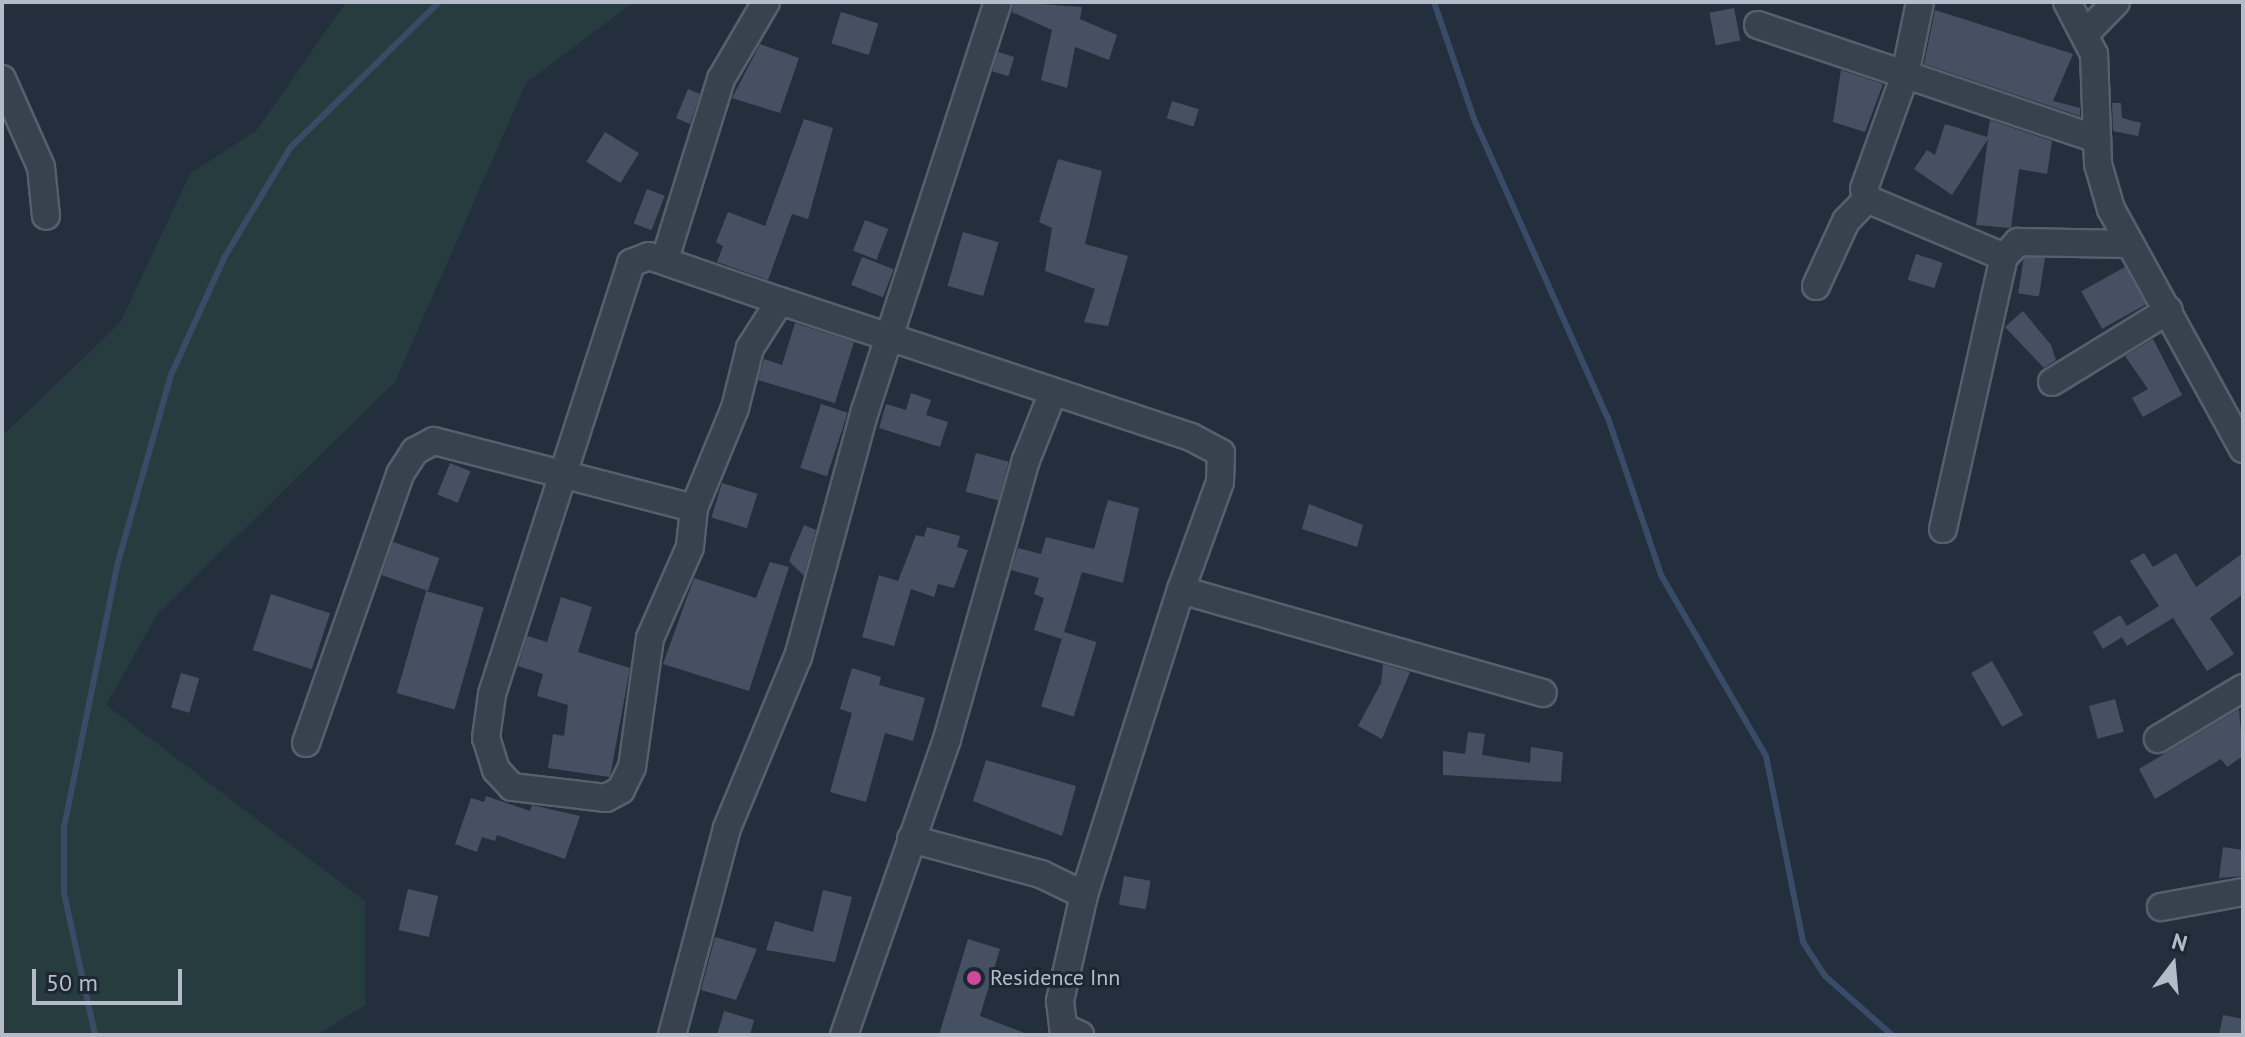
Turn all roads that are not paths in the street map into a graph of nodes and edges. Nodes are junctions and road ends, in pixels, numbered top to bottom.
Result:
1 (766, 2) edge
2 (998, 2) edge
3 (1920, 2) edge
4 (2067, 2) edge
5 (2116, 2) edge
6 (1758, 25) dead end
7 (2086, 33) junction
8 (1905, 75) junction
9 (2, 79) edge
10 (2097, 139) junction
11 (1867, 199) junction
12 (46, 216) dead end
13 (2128, 244) junction
14 (2004, 257) junction
15 (665, 259) junction
16 (1816, 286) dead end
17 (780, 301) junction
18 (2169, 310) junction
19 (887, 340) junction
20 (2052, 382) dead end
21 (1053, 392) junction
22 (2242, 447) edge
23 (562, 477) junction
24 (694, 508) junction
25 (1943, 529) dead end
26 (1181, 590) junction
27 (2243, 688) edge
28 (1543, 693) dead end
29 (2158, 739) dead end
30 (306, 743) dead end
31 (911, 839) junction
32 (2243, 892) edge
33 (1084, 895) junction
34 (2161, 907) dead end
35 (672, 1035) edge
36 (844, 1035) edge
37 (1080, 1035) edge

1 - 15 street
2 - 19 street
3 - 8 street
4 - 7 street
5 - 7 street
6 - 8 street
7 - 10 street
8 - 10 street
8 - 11 street
9 - 12 street
10 - 13 street
11 - 14 street
11 - 16 street
13 - 14 street
13 - 18 street
14 - 25 street
15 - 17 street
15 - 23 street
17 - 19 street
17 - 24 street
18 - 20 street
18 - 22 street
19 - 21 street
19 - 35 street
21 - 26 street
21 - 31 street
23 - 24 street
23 - 24 street
23 - 30 street
26 - 28 street
26 - 33 street
27 - 29 street
31 - 33 street
31 - 36 street
32 - 34 street
33 - 37 street

